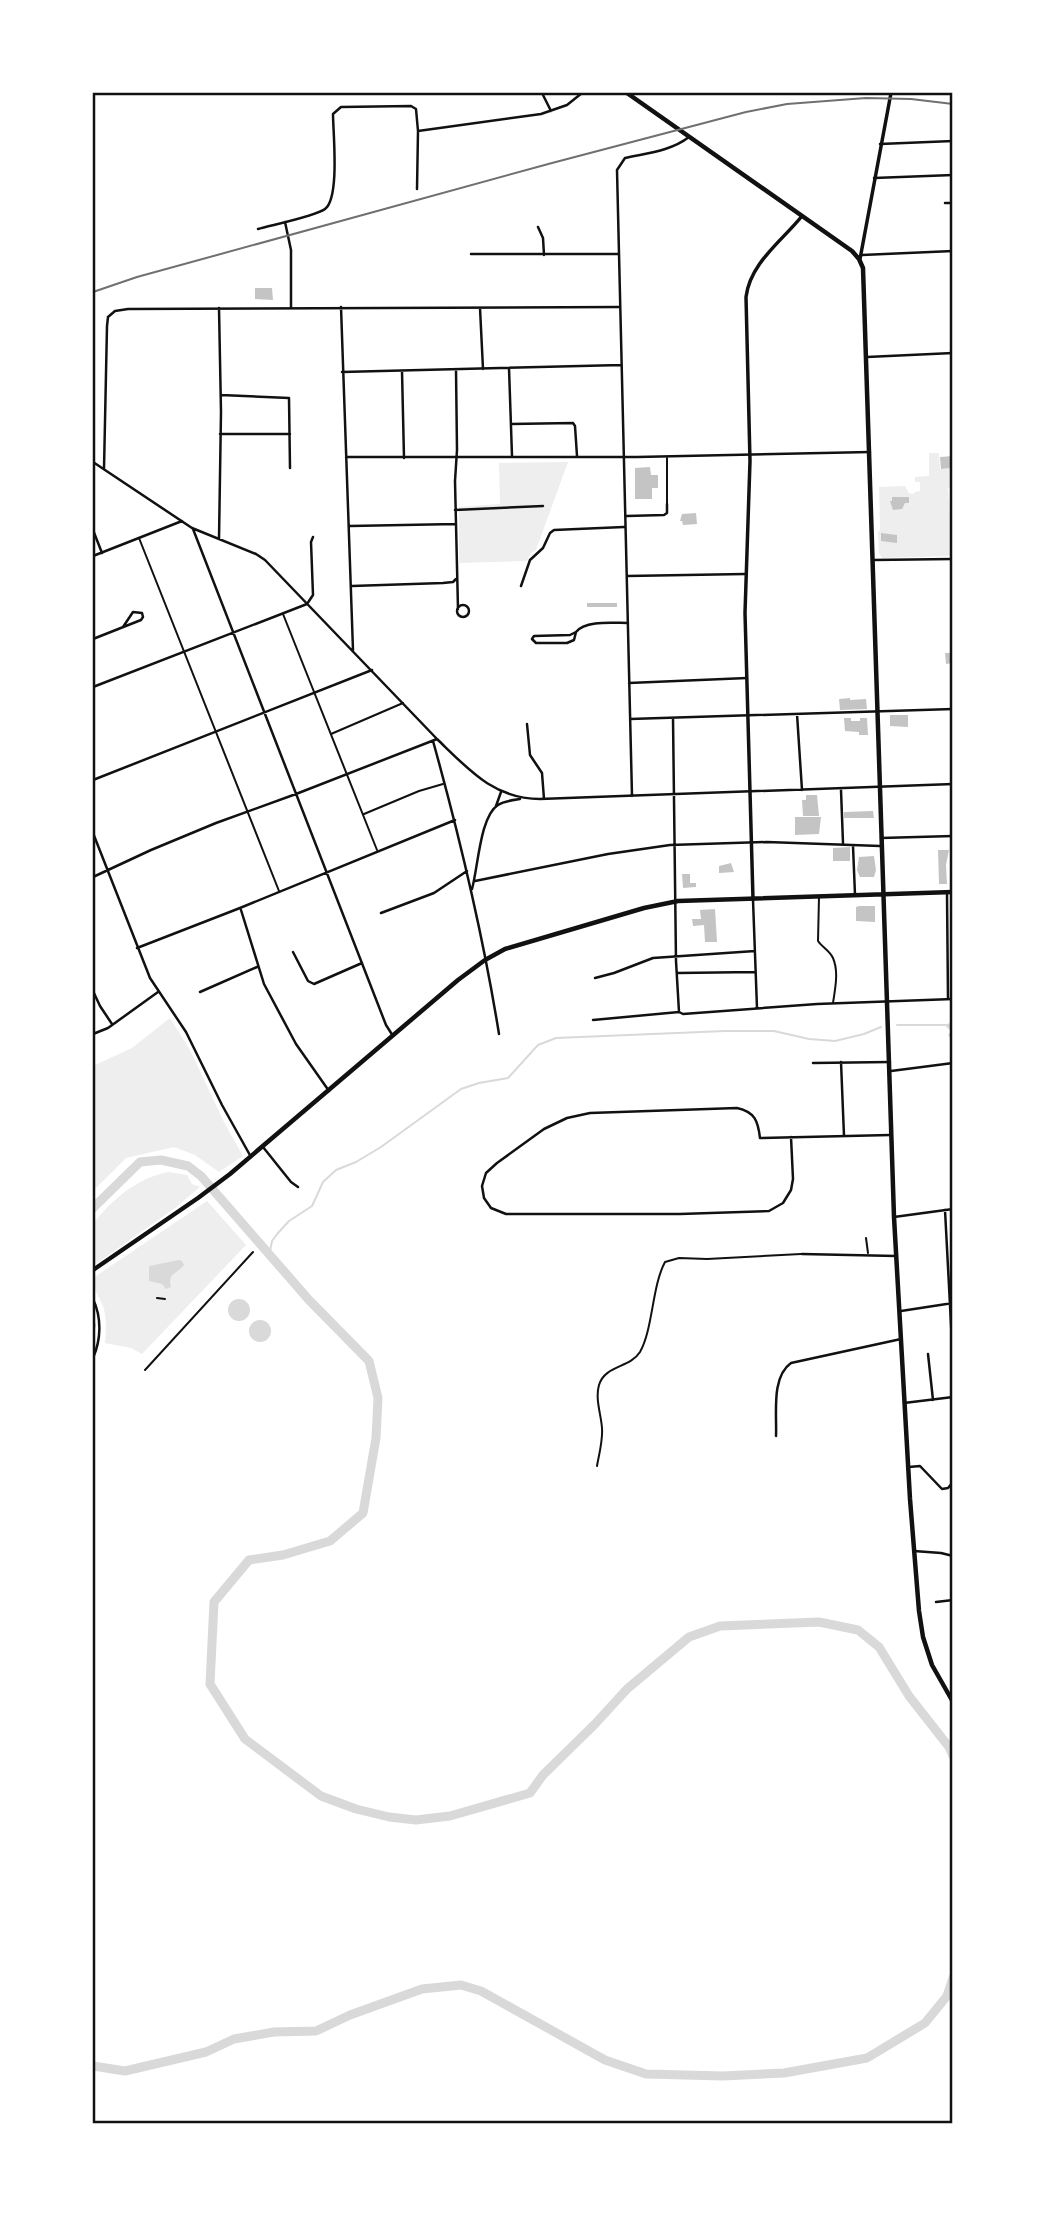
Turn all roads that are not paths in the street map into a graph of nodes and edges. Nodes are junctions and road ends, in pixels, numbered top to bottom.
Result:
1 (542, 93) edge
2 (582, 93) edge
3 (627, 93) edge
4 (891, 93) edge
5 (551, 111) junction
6 (418, 131) junction
7 (689, 136) junction
8 (953, 141) edge
9 (880, 144) junction
10 (953, 175) edge
11 (874, 178) junction
12 (417, 189) dead end
13 (945, 203) dead end
14 (953, 203) edge
15 (803, 216) junction
16 (285, 223) junction
17 (538, 228) dead end
18 (258, 229) dead end
19 (953, 251) edge
20 (471, 254) dead end
21 (618, 254) junction
22 (544, 255) junction
23 (860, 257) junction
24 (291, 307) junction
25 (341, 307) junction
26 (620, 307) junction
27 (219, 308) junction
28 (480, 308) junction
29 (953, 353) edge
30 (867, 357) junction
31 (621, 365) junction
32 (482, 369) junction
33 (509, 369) junction
34 (456, 370) junction
35 (402, 371) junction
36 (342, 372) junction
37 (221, 395) junction
38 (511, 424) junction
39 (220, 434) junction
40 (290, 434) junction
41 (870, 452) junction
42 (750, 455) junction
43 (624, 456) junction
44 (346, 457) junction
45 (512, 457) junction
46 (577, 457) junction
47 (667, 457) junction
48 (404, 458) junction
49 (456, 458) junction
50 (93, 462) edge
51 (290, 468) dead end
52 (104, 469) junction
53 (667, 504) joint
54 (544, 506) dead end
55 (455, 510) junction
56 (626, 516) junction
57 (182, 521) junction
58 (456, 524) junction
59 (349, 526) junction
60 (625, 527) junction
61 (192, 528) junction
62 (93, 530) edge
63 (313, 537) dead end
64 (139, 538) junction
65 (219, 539) junction
66 (102, 553) junction
67 (93, 556) edge
68 (953, 559) edge
69 (873, 560) junction
70 (745, 574) junction
71 (627, 576) junction
72 (456, 579) junction
73 (352, 586) junction
74 (521, 586) dead end
75 (307, 604) junction
76 (458, 608) dead end
77 (283, 614) junction
78 (628, 623) junction
79 (123, 627) junction
80 (233, 632) junction
81 (576, 632) junction
82 (93, 639) edge
83 (183, 651) junction
84 (353, 651) junction
85 (372, 670) junction
86 (747, 678) junction
87 (629, 683) junction
88 (93, 687) edge
89 (314, 693) junction
90 (403, 703) junction
91 (953, 709) edge
92 (264, 712) junction
93 (878, 712) junction
94 (797, 714) junction
95 (748, 716) junction
96 (673, 718) junction
97 (630, 719) junction
98 (527, 724) dead end
99 (215, 732) junction
100 (330, 734) junction
101 (435, 740) junction
102 (347, 775) junction
103 (93, 780) edge
104 (445, 783) junction
105 (953, 784) edge
106 (880, 787) junction
107 (841, 789) junction
108 (802, 790) junction
109 (501, 792) junction
110 (750, 792) junction
111 (296, 794) junction
112 (674, 794) junction
113 (632, 796) junction
114 (520, 799) junction
115 (544, 799) junction
116 (496, 806) junction
117 (247, 813) junction
118 (363, 815) junction
119 (454, 820) junction
120 (93, 833) edge
121 (953, 836) edge
122 (881, 838) junction
123 (752, 842) junction
124 (843, 843) junction
125 (675, 845) junction
126 (853, 846) junction
127 (882, 846) junction
128 (377, 850) junction
129 (108, 870) junction
130 (467, 871) junction
131 (327, 872) junction
132 (93, 877) edge
133 (475, 881) junction
134 (472, 890) junction
135 (279, 892) junction
136 (947, 892) junction
137 (953, 892) edge
138 (884, 894) junction
139 (855, 896) junction
140 (819, 897) junction
141 (753, 899) junction
142 (676, 901) junction
143 (240, 908) junction
144 (381, 914) dead end
145 (137, 948) junction
146 (755, 951) junction
147 (293, 952) dead end
148 (676, 956) junction
149 (487, 959) junction
150 (362, 963) junction
151 (257, 967) junction
152 (755, 972) junction
153 (677, 973) junction
154 (594, 978) dead end
155 (93, 991) edge
156 (158, 992) junction
157 (200, 992) dead end
158 (948, 999) junction
159 (953, 999) edge
160 (888, 1002) junction
161 (832, 1004) junction
162 (757, 1009) junction
163 (679, 1012) junction
164 (593, 1020) dead end
165 (113, 1025) junction
166 (93, 1034) edge
167 (499, 1034) dead end
168 (393, 1037) junction
169 (841, 1062) junction
170 (890, 1062) junction
171 (813, 1063) dead end
172 (953, 1063) edge
173 (890, 1072) junction
174 (329, 1091) junction
175 (892, 1135) junction
176 (791, 1137) junction
177 (844, 1137) junction
178 (263, 1147) junction
179 (251, 1157) junction
180 (298, 1187) dead end
181 (953, 1209) edge
182 (945, 1210) junction
183 (894, 1217) junction
184 (866, 1238) dead end
185 (802, 1254) joint
186 (868, 1254) junction
187 (896, 1255) junction
188 (951, 1256) edge
189 (93, 1270) edge
190 (93, 1299) edge
191 (952, 1303) edge
192 (899, 1311) junction
193 (93, 1313) edge
194 (901, 1339) junction
195 (93, 1345) edge
196 (953, 1349) edge
197 (928, 1354) dead end
198 (93, 1359) edge
199 (953, 1362) edge
200 (953, 1397) edge
201 (933, 1400) junction
202 (904, 1403) junction
203 (776, 1436) dead end
204 (597, 1466) dead end
205 (909, 1467) junction
206 (953, 1482) edge
207 (914, 1551) junction
208 (953, 1556) edge
209 (953, 1600) edge
210 (936, 1602) dead end
211 (953, 1702) edge

1 - 5 street
2 - 5 street
3 - 7 main road
4 - 9 street
5 - 6 street
6 - 12 street
6 - 16 street
7 - 15 main road
7 - 21 street
8 - 9 street
9 - 11 street
10 - 11 street
11 - 23 street
13 - 14 street
15 - 23 main road
15 - 42 street
16 - 18 street
16 - 24 street
17 - 22 street
19 - 23 street
20 - 22 street
21 - 22 street
21 - 26 street
23 - 30 main road
24 - 25 street
24 - 27 street
25 - 28 street
25 - 36 street
26 - 28 street
26 - 31 street
27 - 37 street
27 - 52 street
28 - 32 street
29 - 30 street
30 - 41 main road
31 - 33 street
31 - 43 street
32 - 33 street
32 - 34 street
33 - 38 street
34 - 35 street
34 - 49 street
35 - 36 street
35 - 48 street
36 - 44 street
37 - 39 street
37 - 40 street
38 - 45 street
38 - 46 street
39 - 40 street
39 - 65 street
40 - 51 street
41 - 42 street
41 - 69 main road
42 - 47 street
42 - 70 street
43 - 46 street
43 - 47 street
43 - 56 street
44 - 48 street
44 - 59 street
45 - 46 street
45 - 49 street
47 - 53 lane
48 - 49 street
49 - 55 street
50 - 52 street
52 - 57 street
53 - 56 street
54 - 55 street
55 - 58 street
56 - 60 street
57 - 61 street
57 - 64 street
58 - 59 street
58 - 72 street
59 - 73 street
60 - 71 street
60 - 74 street
61 - 65 street
61 - 80 street
62 - 66 street
63 - 75 street
64 - 66 street
64 - 83 lane
65 - 75 street
66 - 67 street
68 - 69 street
69 - 93 main road
70 - 71 street
70 - 86 street
71 - 78 street
72 - 73 street
72 - 76 street
73 - 84 street
75 - 77 street
75 - 84 street
77 - 80 street
77 - 89 lane
78 - 81 street
78 - 87 street
79 - 79 street
79 - 82 street
80 - 83 street
80 - 92 street
81 - 81 street
83 - 88 street
83 - 99 lane
84 - 85 street
85 - 89 street
85 - 90 street
86 - 87 street
86 - 95 street
87 - 97 street
89 - 92 street
89 - 100 lane
90 - 100 lane
90 - 101 street
91 - 93 street
92 - 99 street
92 - 111 street
93 - 94 street
93 - 106 main road
94 - 95 street
94 - 108 street
95 - 96 street
95 - 110 street
96 - 97 street
96 - 112 street
97 - 113 street
98 - 115 street
99 - 103 street
99 - 117 lane
100 - 102 lane
101 - 102 street
101 - 104 street
101 - 109 street
102 - 111 street
102 - 118 lane
104 - 118 lane
104 - 119 street
105 - 106 street
106 - 107 street
106 - 122 main road
107 - 108 street
107 - 124 street
108 - 110 street
109 - 114 street
109 - 116 street
110 - 112 street
110 - 123 street
111 - 117 street
111 - 131 street
112 - 113 street
112 - 125 street
113 - 115 street
114 - 115 street
114 - 116 street
116 - 133 street
117 - 129 street
117 - 135 lane
118 - 128 lane
119 - 128 street
119 - 130 street
120 - 129 street
121 - 122 street
122 - 127 main road
123 - 124 street
123 - 125 street
123 - 141 street
124 - 126 street
125 - 133 street
125 - 142 street
126 - 127 street
126 - 139 street
127 - 138 main road
128 - 131 street
129 - 132 street
129 - 145 street
130 - 134 street
130 - 144 street
131 - 135 street
131 - 150 street
133 - 134 street
134 - 149 street
135 - 143 street
136 - 137 main road
136 - 138 main road
136 - 158 street
138 - 139 main road
138 - 160 main road
139 - 140 main road
140 - 141 main road
140 - 161 lane
141 - 142 main road
141 - 146 street
142 - 148 street
142 - 149 main road
143 - 145 street
143 - 151 street
145 - 156 street
146 - 148 street
146 - 152 street
147 - 150 street
148 - 153 street
148 - 154 street
149 - 167 street
149 - 168 main road
150 - 168 street
151 - 157 street
151 - 174 street
152 - 153 street
152 - 162 street
153 - 163 street
155 - 165 street
156 - 165 street
156 - 179 street
158 - 159 street
158 - 160 street
160 - 161 street
160 - 170 main road
161 - 162 street
162 - 163 street
163 - 164 street
165 - 166 street
168 - 174 main road
169 - 170 street
169 - 171 street
169 - 177 street
170 - 173 main road
172 - 173 street
173 - 175 main road
174 - 178 main road
175 - 177 street
175 - 183 main road
176 - 176 street
176 - 177 street
178 - 179 main road
178 - 180 street
179 - 189 main road
181 - 182 street
182 - 183 street
182 - 188 street
183 - 187 main road
184 - 186 lane
185 - 186 street
185 - 204 lane
186 - 187 street
187 - 192 main road
188 - 191 street
190 - 198 street
191 - 192 street
191 - 196 street
192 - 194 main road
193 - 195 street
194 - 202 main road
194 - 203 street
196 - 199 street
197 - 201 street
200 - 201 street
201 - 202 street
202 - 205 main road
205 - 206 street
205 - 207 main road
207 - 208 street
207 - 211 main road
209 - 210 street

